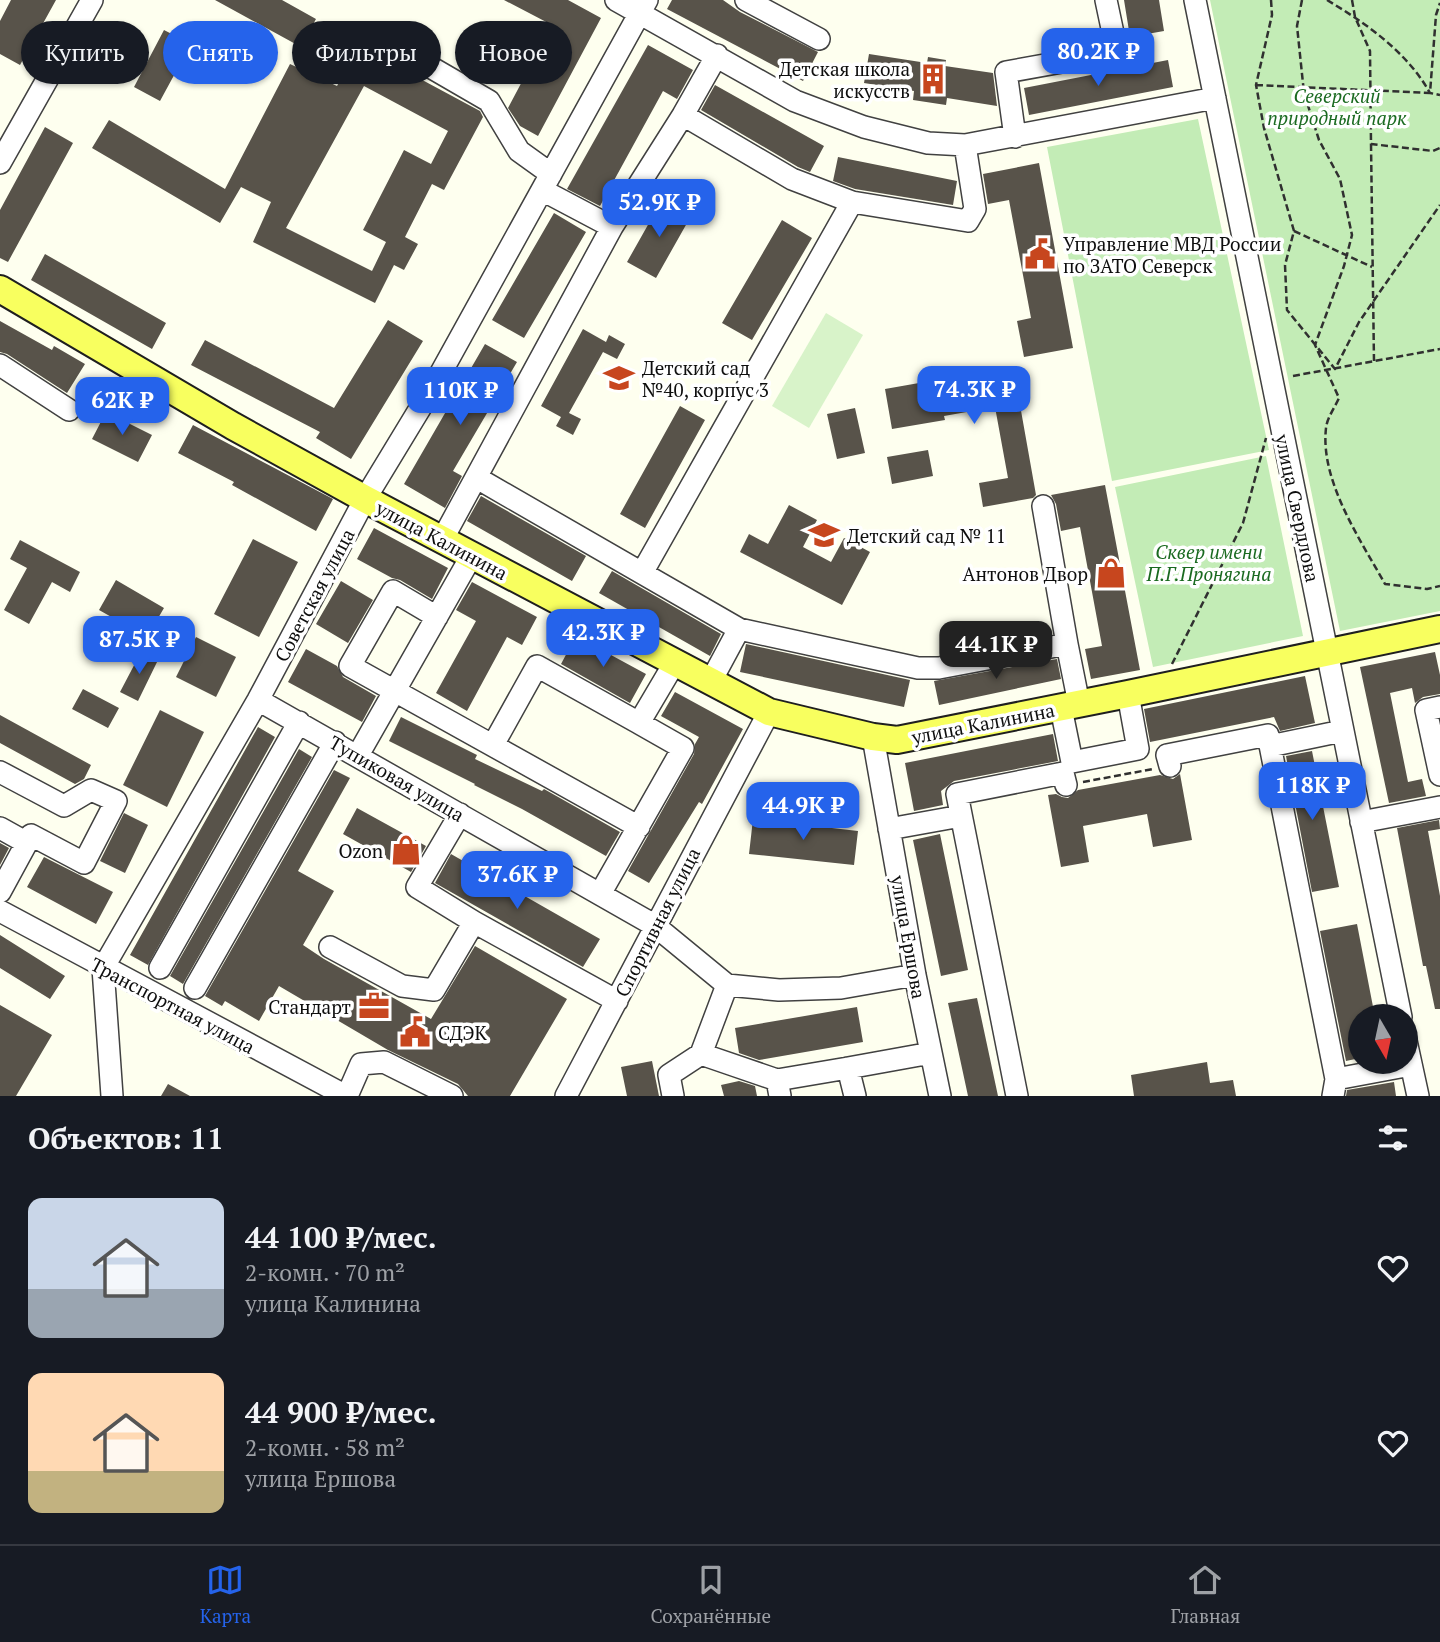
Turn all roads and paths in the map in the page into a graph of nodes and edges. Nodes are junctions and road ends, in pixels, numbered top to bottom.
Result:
1 (92, 0) edge
2 (616, 0) edge
3 (746, 0) edge
4 (1106, 0) edge
5 (1195, 0) edge
6 (1271, 0) edge
7 (1302, 0) edge
8 (1327, 0) edge
9 (1352, 0) edge
10 (1440, 3) edge
11 (643, 6) edge
12 (1355, 17) junction
13 (819, 38) dead end
14 (717, 55) junction
15 (441, 73) edge
16 (1256, 85) junction
17 (1303, 87) junction
18 (1370, 89) junction
19 (1430, 93) junction
20 (1440, 95) edge
21 (1215, 98) junction
22 (683, 116) junction
23 (1015, 136) junction
24 (1371, 144) junction
25 (965, 145) junction
26 (1440, 148) edge
27 (0, 163) edge
28 (546, 182) junction
29 (852, 201) junction
30 (1440, 205) edge
31 (612, 227) junction
32 (1294, 231) junction
33 (1347, 254) junction
34 (1373, 267) junction
35 (0, 289) edge
36 (1373, 301) junction
37 (1315, 345) junction
38 (1440, 349) edge
39 (1374, 362) junction
40 (0, 365) edge
41 (1335, 369) junction
42 (1326, 371) junction
43 (1293, 376) dead end
44 (69, 410) dead end
45 (1266, 435) dead end
46 (477, 478) junction
47 (365, 499) junction
48 (1043, 506) dead end
49 (442, 540) junction
50 (471, 555) junction
51 (642, 573) junction
52 (1440, 586) edge
53 (437, 617) junction
54 (739, 629) junction
55 (1440, 629) edge
56 (1067, 644) junction
57 (1328, 653) junction
58 (675, 662) junction
59 (1168, 671) dead end
60 (711, 681) junction
61 (395, 691) junction
62 (1128, 694) junction
63 (258, 700) junction
64 (1070, 706) junction
65 (1440, 707) edge
66 (769, 712) junction
67 (299, 722) junction
68 (639, 723) junction
69 (1342, 731) junction
70 (873, 737) junction
71 (335, 742) junction
72 (493, 744) junction
73 (1270, 746) junction
74 (358, 755) junction
75 (1170, 766) joint
76 (0, 772) edge
77 (1440, 775) edge
78 (1066, 785) joint
79 (1440, 807) edge
80 (460, 814) junction
81 (961, 816) junction
82 (1362, 821) junction
83 (639, 827) junction
84 (0, 828) edge
85 (889, 830) junction
86 (27, 843) junction
87 (0, 892) edge
88 (600, 894) junction
89 (0, 911) edge
90 (474, 922) junction
91 (654, 925) junction
92 (330, 947) dead end
93 (103, 968) junction
94 (160, 968) dead end
95 (915, 975) junction
96 (727, 985) junction
97 (195, 988) dead end
98 (617, 1001) junction
99 (1398, 1004) edge
100 (931, 1053) junction
101 (701, 1054) junction
102 (848, 1068) junction
103 (1381, 1074) edge
104 (1413, 1074) edge
105 (778, 1088) edge
106 (1335, 1088) edge
107 (112, 1096) edge
108 (347, 1096) edge
109 (452, 1096) edge
110 (566, 1096) edge
111 (673, 1096) edge
112 (855, 1096) edge
113 (940, 1096) edge
114 (1017, 1096) edge
115 (1418, 1096) edge

1 - 27 street
2 - 11 street
3 - 13 street
4 - 23 street
5 - 21 street, улица Свердлова
6 - 16 path
7 - 17 path
8 - 12 path
9 - 12 path
10 - 19 path
11 - 14 street
11 - 28 street, Советская улица
12 - 18 path
12 - 19 path
14 - 22 street
14 - 25 street
15 - 28 street
16 - 17 path
16 - 32 path
17 - 18 path
17 - 33 path
18 - 19 path
18 - 24 path
19 - 20 path
21 - 23 street
21 - 57 street, улица Свердлова
22 - 29 street
22 - 31 street
23 - 25 street
24 - 26 path
24 - 34 path
25 - 29 street
28 - 31 street
28 - 47 street, Советская улица
29 - 51 street
30 - 36 path
31 - 46 street
32 - 33 path
32 - 37 path
33 - 34 path
33 - 37 path
34 - 36 path
35 - 47 main road, улица Калинина
36 - 39 path
36 - 41 path
37 - 41 path
37 - 42 path
38 - 39 path
39 - 41 path
40 - 44 street
41 - 42 path
42 - 43 path
42 - 52 path
45 - 59 path
46 - 49 street
46 - 51 street
47 - 49 main road, улица Калинина
47 - 63 street, Советская улица
48 - 56 street
49 - 50 main road, улица Калинина
50 - 53 street
50 - 58 main road, улица Калинина
51 - 54 street
53 - 61 street
53 - 61 street
54 - 56 street
54 - 60 street
55 - 57 main road, улица Калинина
56 - 64 street
57 - 62 main road, улица Калинина
57 - 69 street, улица Свердлова
58 - 60 main road, улица Калинина
58 - 68 street
60 - 66 main road, улица Калинина
61 - 72 street
61 - 74 street
62 - 64 main road, улица Калинина
62 - 64 street
63 - 67 street, Тупиковая улица
63 - 93 street, Советская улица
64 - 70 main road, улица Калинина
65 - 77 street
66 - 70 main road, улица Калинина
66 - 91 street, Спортивная улица
67 - 71 street, Тупиковая улица
67 - 94 street
68 - 72 street
68 - 83 street
69 - 73 street
69 - 82 street, улица Свердлова
70 - 85 street, улица Ершова
71 - 74 street, Тупиковая улица
71 - 97 street
72 - 83 street
73 - 75 street
73 - 106 street
74 - 80 street, Тупиковая улица
75 - 78 path
76 - 86 street
78 - 81 street
79 - 82 street
80 - 88 street, Тупиковая улица
80 - 90 street
81 - 85 street
81 - 114 street
82 - 99 street, улица Свердлова
83 - 88 street
84 - 86 street
85 - 95 street, улица Ершова
86 - 87 street
88 - 91 street, Тупиковая улица
89 - 93 street, Транспортная улица
90 - 92 street
90 - 98 street
91 - 96 street, Тупиковая улица
91 - 98 street, Спортивная улица
93 - 107 street
93 - 108 street, Транспортная улица
95 - 96 street
95 - 100 street, улица Ершова
96 - 101 street
98 - 110 street, Спортивная улица
100 - 102 street
100 - 113 street, улица Ершова
101 - 105 street
101 - 111 street
102 - 105 street
102 - 112 street
103 - 106 street
104 - 115 street
108 - 109 street

